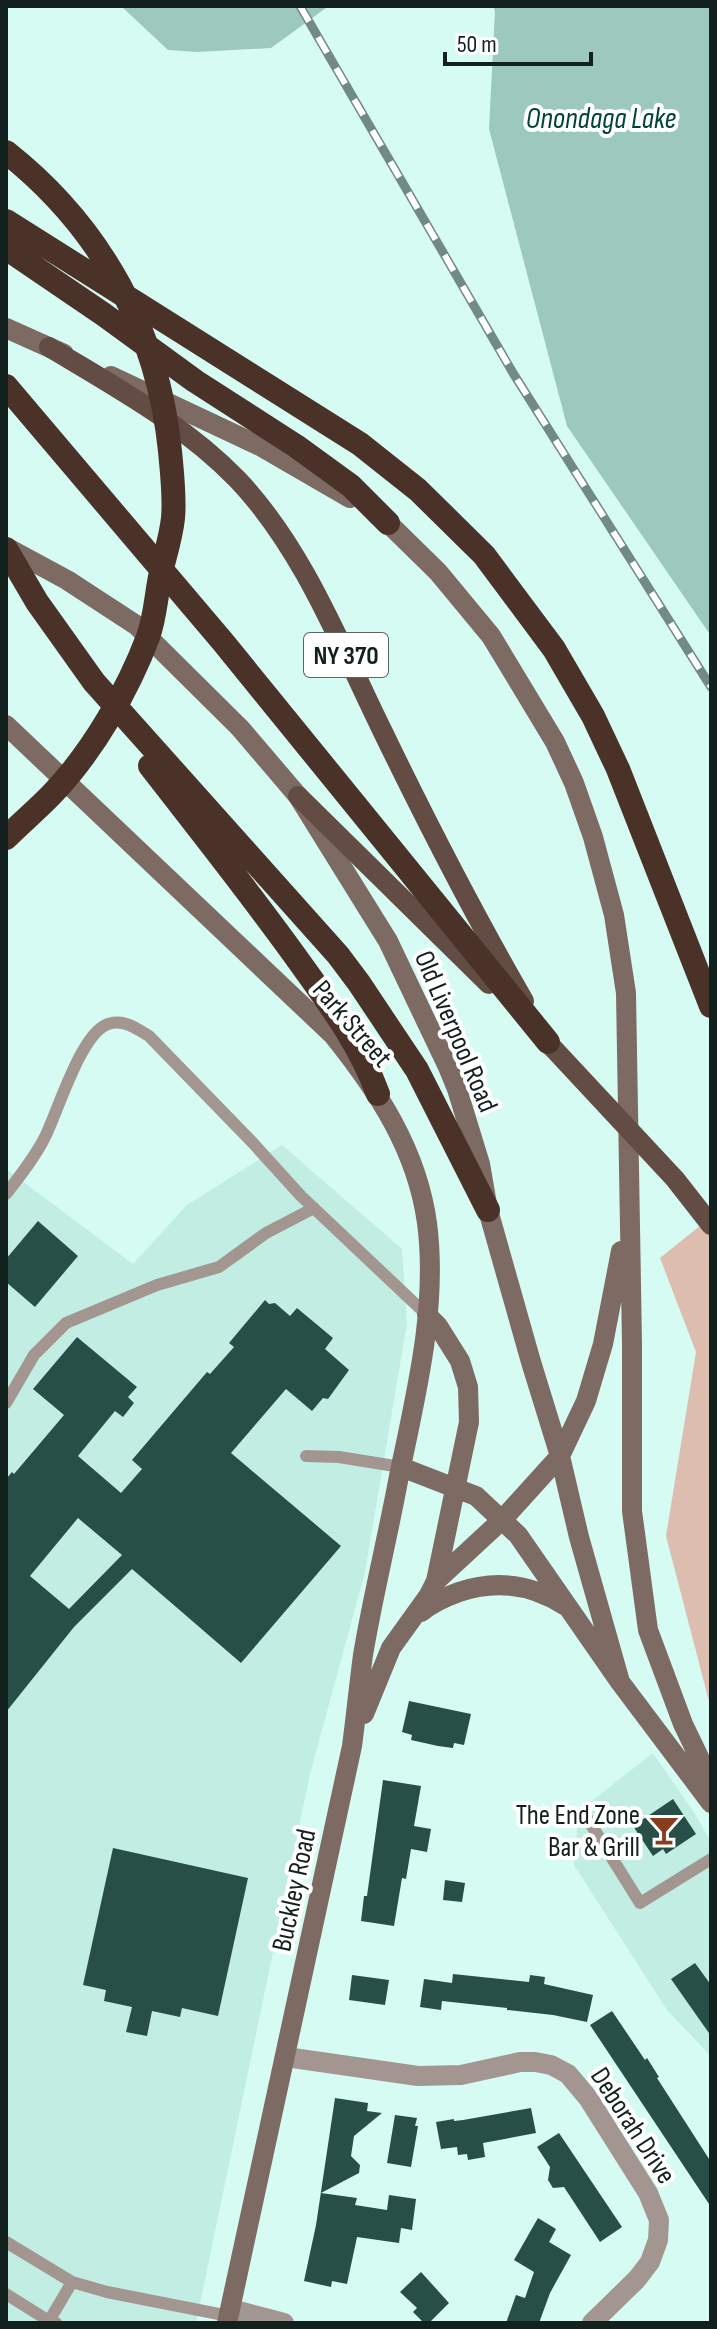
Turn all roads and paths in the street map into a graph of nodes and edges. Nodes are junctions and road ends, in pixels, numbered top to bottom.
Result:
1 (6, 152) edge
2 (6, 221) edge
3 (6, 248) edge
4 (6, 328) edge
5 (49, 347) junction
6 (6, 386) edge
7 (388, 523) junction
8 (6, 548) edge
9 (75, 655) junction
10 (6, 725) edge
11 (298, 796) junction
12 (6, 838) edge
13 (711, 1006) edge
14 (548, 1042) junction
15 (378, 1094) junction
16 (6, 1194) edge
17 (314, 1208) junction
18 (488, 1210) junction
19 (628, 1215) junction
20 (711, 1225) edge
21 (427, 1315) junction
22 (6, 1403) edge
23 (306, 1456) dead end
24 (560, 1456) junction
25 (401, 1467) junction
26 (455, 1488) junction
27 (503, 1519) junction
28 (436, 1581) junction
29 (570, 1609) junction
30 (407, 1626) junction
31 (620, 1682) junction
32 (352, 1746) junction
33 (711, 1782) edge
34 (711, 1803) edge
35 (587, 1818) dead end
36 (711, 1859) edge
37 (286, 2057) junction
38 (6, 2242) edge
39 (72, 2282) junction
40 (6, 2294) edge
41 (229, 2316) edge
42 (52, 2322) edge
43 (284, 2323) edge
44 (592, 2323) edge

1 - 12 highway
2 - 13 highway
3 - 7 highway
4 - 5 main road, NY 370
5 - 7 main road
5 - 14 main road, NY 370
6 - 14 highway
7 - 19 main road
8 - 9 highway
8 - 11 main road, Old Liverpool Road / NY 370
9 - 15 highway
9 - 18 highway
10 - 15 main road, Park Street
11 - 14 main road, NY 370
11 - 18 main road, Old Liverpool Road
14 - 20 main road, NY 370
15 - 21 main road, Park Street
16 - 17 lane
17 - 21 lane
17 - 22 lane
18 - 24 main road, Old Liverpool Road
19 - 24 main road
19 - 33 main road
21 - 25 main road, Park Street
21 - 26 main road
23 - 25 lane
24 - 27 main road
24 - 31 main road, Old Liverpool Road
25 - 26 main road, Old Liverpool Road
25 - 32 main road, Buckley Road
26 - 27 main road, Old Liverpool Road
26 - 28 main road
27 - 28 main road
27 - 29 main road, Old Liverpool Road
28 - 30 main road
29 - 30 main road
29 - 31 main road, Old Liverpool Road
30 - 32 main road
31 - 34 main road, Old Liverpool Road
32 - 37 main road, Buckley Road
35 - 36 lane
37 - 41 main road, Buckley Road
37 - 44 street, Deborah Drive
38 - 39 lane
39 - 41 lane
39 - 42 lane
40 - 42 lane
41 - 43 street

